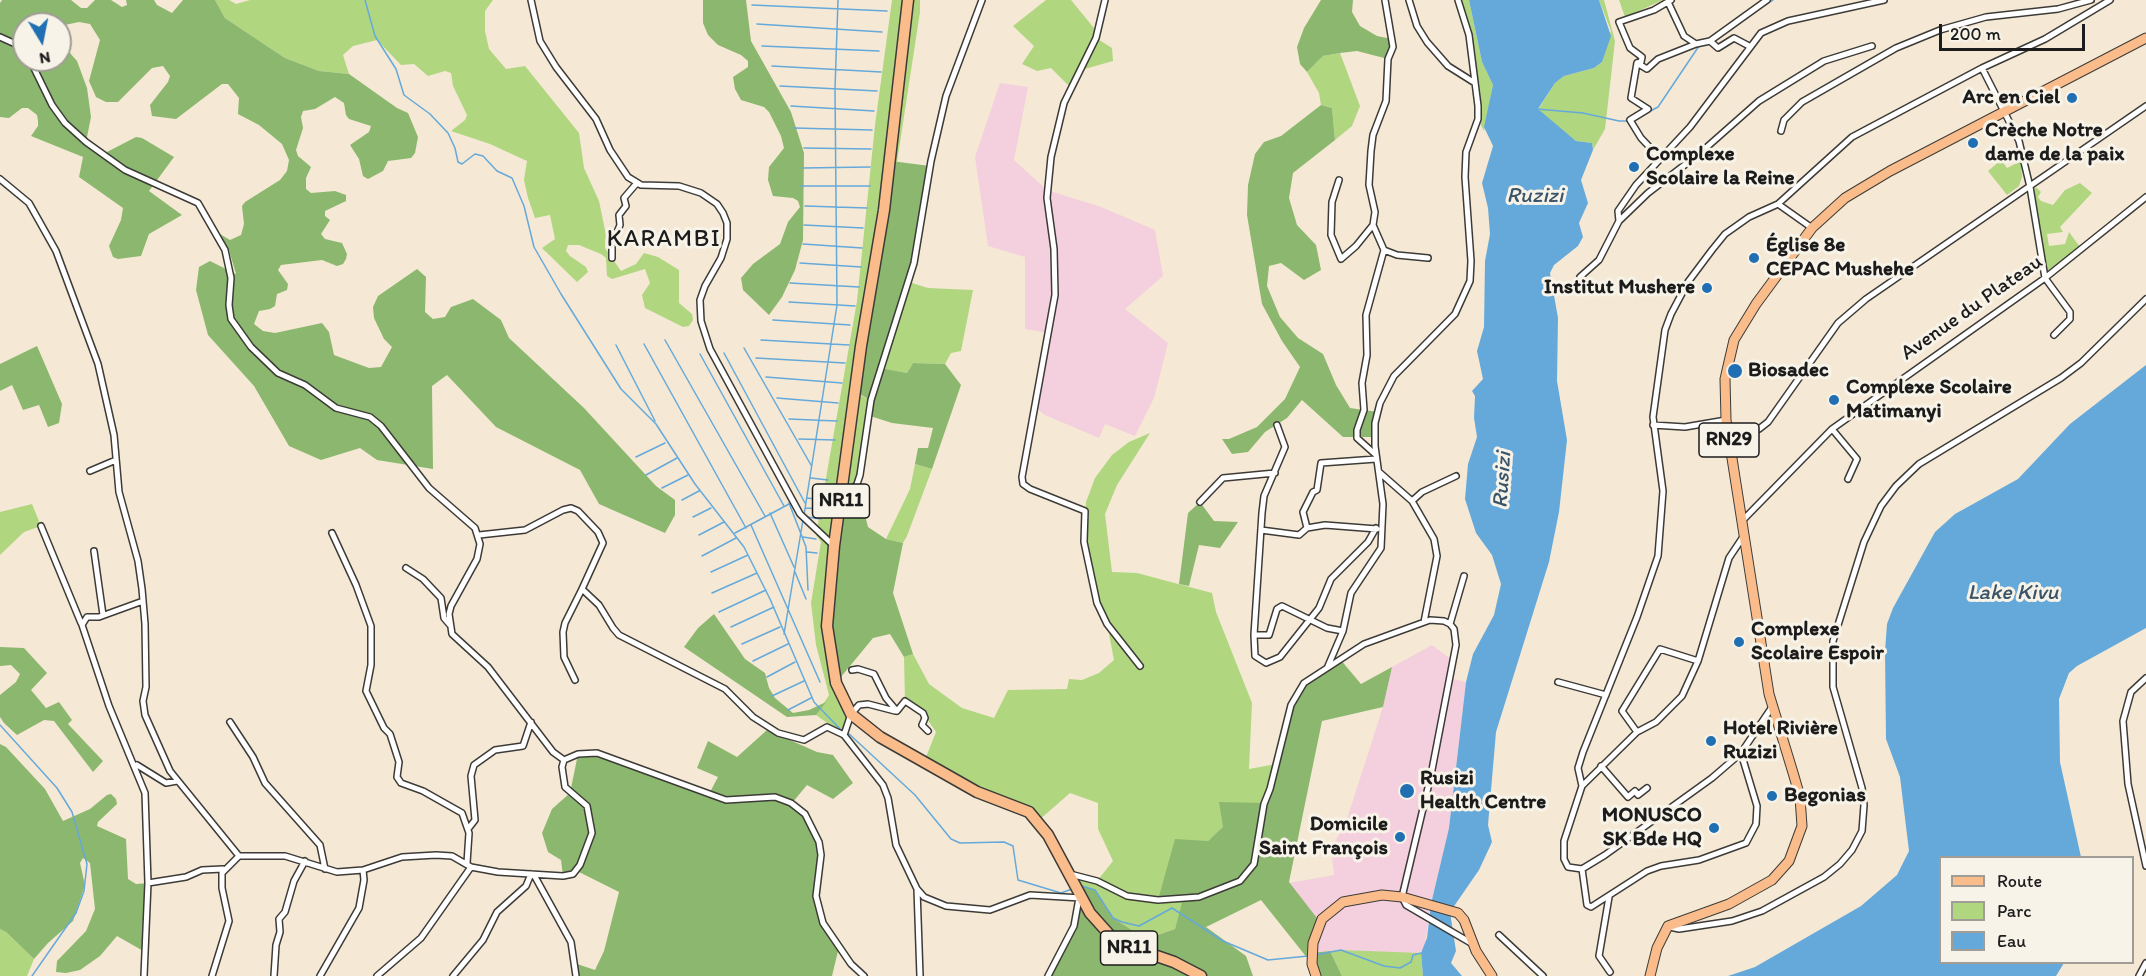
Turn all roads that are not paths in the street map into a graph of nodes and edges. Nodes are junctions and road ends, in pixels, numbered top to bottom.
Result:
1 (531, 0) edge
2 (908, 0) edge
3 (982, 0) edge
4 (1105, 0) edge
5 (1385, 0) edge
6 (1409, 0) edge
7 (1458, 0) edge
8 (1767, 0) edge
9 (1884, 0) edge
10 (2091, 0) edge
11 (2110, 0) edge
12 (1670, 1) edge
13 (2146, 38) edge
14 (1710, 41) junction
15 (1696, 44) junction
16 (1749, 46) junction
17 (1872, 46) dead end
18 (1637, 63) junction
19 (1982, 68) junction
20 (36, 72) edge
21 (1475, 83) junction
22 (2146, 106) edge
23 (2006, 111) junction
24 (1781, 131) dead end
25 (1659, 157) junction
26 (0, 179) edge
27 (1339, 180) dead end
28 (636, 184) junction
29 (2030, 187) junction
30 (2146, 197) edge
31 (1778, 204) junction
32 (1619, 221) junction
33 (1373, 225) junction
34 (1812, 228) junction
35 (1384, 250) junction
36 (612, 258) dead end
37 (1428, 258) dead end
38 (1580, 277) dead end
39 (2045, 278) junction
40 (2146, 300) edge
41 (2054, 335) dead end
42 (1726, 420) junction
43 (1277, 425) dead end
44 (1653, 425) junction
45 (1832, 429) junction
46 (1728, 435) junction
47 (1376, 457) junction
48 (116, 459) junction
49 (90, 471) dead end
50 (1379, 472) junction
51 (1275, 473) junction
52 (1456, 476) dead end
53 (1848, 480) dead end
54 (1412, 501) junction
55 (1200, 502) dead end
56 (840, 504) junction
57 (1740, 523) junction
58 (41, 526) dead end
59 (1307, 528) junction
60 (1379, 529) junction
61 (1261, 530) junction
62 (332, 533) dead end
63 (479, 535) junction
64 (1743, 537) junction
65 (834, 546) junction
66 (94, 551) dead end
67 (406, 568) dead end
68 (1464, 576) dead end
69 (582, 589) junction
70 (143, 601) junction
71 (103, 615) junction
72 (1310, 617) junction
73 (1424, 622) junction
74 (1450, 624) junction
75 (82, 625) junction
76 (450, 625) junction
77 (1343, 631) junction
78 (1254, 635) junction
79 (1698, 661) junction
80 (1140, 666) dead end
81 (1327, 667) junction
82 (852, 670) dead end
83 (2145, 679) edge
84 (575, 680) dead end
85 (1558, 682) dead end
86 (1606, 695) junction
87 (1772, 707) junction
88 (897, 711) junction
89 (851, 714) junction
90 (230, 722) dead end
91 (531, 722) junction
92 (928, 731) dead end
93 (845, 732) junction
94 (1637, 732) junction
95 (1741, 753) junction
96 (564, 760) junction
97 (135, 764) junction
98 (1601, 766) junction
99 (177, 781) junction
100 (1582, 786) junction
101 (1647, 788) dead end
102 (468, 829) junction
103 (239, 856) junction
104 (305, 861) junction
105 (469, 865) junction
106 (2146, 866) edge
107 (326, 868) junction
108 (223, 869) junction
109 (1582, 869) junction
110 (363, 870) junction
111 (533, 874) junction
112 (1072, 877) junction
113 (148, 883) junction
114 (917, 889) junction
115 (1080, 896) junction
116 (1402, 897) junction
117 (1609, 897) junction
118 (1668, 926) junction
119 (1499, 935) dead end
120 (1471, 943) junction
121 (2146, 963) edge
122 (1610, 972) dead end
123 (144, 976) edge
124 (212, 976) edge
125 (274, 976) edge
126 (320, 976) edge
127 (377, 976) edge
128 (453, 976) edge
129 (576, 976) edge
130 (864, 976) edge
131 (920, 976) edge
132 (1048, 976) edge
133 (1201, 976) edge
134 (1316, 976) edge
135 (1492, 976) edge
136 (1543, 976) edge
137 (1650, 976) edge
138 (2139, 976) edge

1 - 28 street
2 - 56 highway, NR11
3 - 56 street
4 - 80 street
5 - 33 street
6 - 21 street
7 - 21 street
8 - 14 street
9 - 16 street
10 - 24 street
11 - 19 street
12 - 15 street
12 - 18 street
13 - 23 main road, RN29
14 - 15 street
14 - 16 street
15 - 18 street
16 - 25 street
17 - 32 street
18 - 25 street
19 - 23 street
19 - 31 street
20 - 63 street
21 - 47 street
22 - 29 street
23 - 29 street
23 - 34 main road, RN29
25 - 32 street
26 - 48 street
27 - 33 street
28 - 36 street
28 - 65 street
29 - 39 street
29 - 46 street
30 - 39 street, Avenue du Plateau
31 - 34 street
31 - 44 street
32 - 38 street
33 - 35 street
34 - 42 main road, RN29
35 - 37 street
35 - 47 street
39 - 41 street
39 - 45 street, Avenue du Plateau
40 - 118 street
42 - 44 street
42 - 46 main road, RN29
43 - 51 street
44 - 86 street
45 - 53 street
45 - 57 street, Avenue du Plateau
46 - 57 main road, RN29
47 - 50 street
47 - 59 street
48 - 49 street
48 - 70 street
50 - 54 street
50 - 60 street
51 - 55 street
51 - 61 street
52 - 54 street
54 - 73 street
56 - 65 highway, NR11
57 - 64 main road, RN29
58 - 75 street
59 - 60 street
59 - 61 street
60 - 72 street
60 - 77 street
61 - 78 street
62 - 102 street
63 - 69 street
63 - 76 street
64 - 79 street
64 - 87 main road, RN29
65 - 89 highway, NR11
66 - 71 street
67 - 76 street
68 - 74 street
69 - 84 street
69 - 93 street
70 - 71 street
70 - 99 street
71 - 75 street
72 - 77 street
72 - 78 street
72 - 78 street
73 - 74 street
73 - 81 street
74 - 116 street
75 - 97 street
76 - 91 street
77 - 81 street
79 - 94 street
79 - 94 street
81 - 112 street
82 - 88 street
83 - 106 street
85 - 86 street
86 - 100 street
87 - 95 street
87 - 118 main road, RN29
88 - 89 street
88 - 92 street
89 - 93 street
89 - 112 highway, NR11
90 - 107 street
91 - 96 street
91 - 102 street
93 - 114 street
94 - 98 street
95 - 109 street
95 - 117 street
96 - 111 street
96 - 130 street
97 - 99 street
97 - 113 street
98 - 100 street
98 - 101 street
99 - 103 street
100 - 109 street
102 - 105 street
103 - 104 street
103 - 108 street
104 - 107 street
104 - 125 street
105 - 110 street
105 - 111 street
105 - 127 street
107 - 110 street
108 - 113 street
108 - 124 street
109 - 117 street
110 - 126 street
111 - 128 street
111 - 129 street
112 - 115 highway, NR11
113 - 123 street
114 - 115 street
114 - 131 street
115 - 132 street
115 - 133 highway, NR11
116 - 120 street
116 - 120 main road
116 - 134 main road
117 - 122 street
118 - 137 main road
119 - 136 street
120 - 135 main road
121 - 138 street

